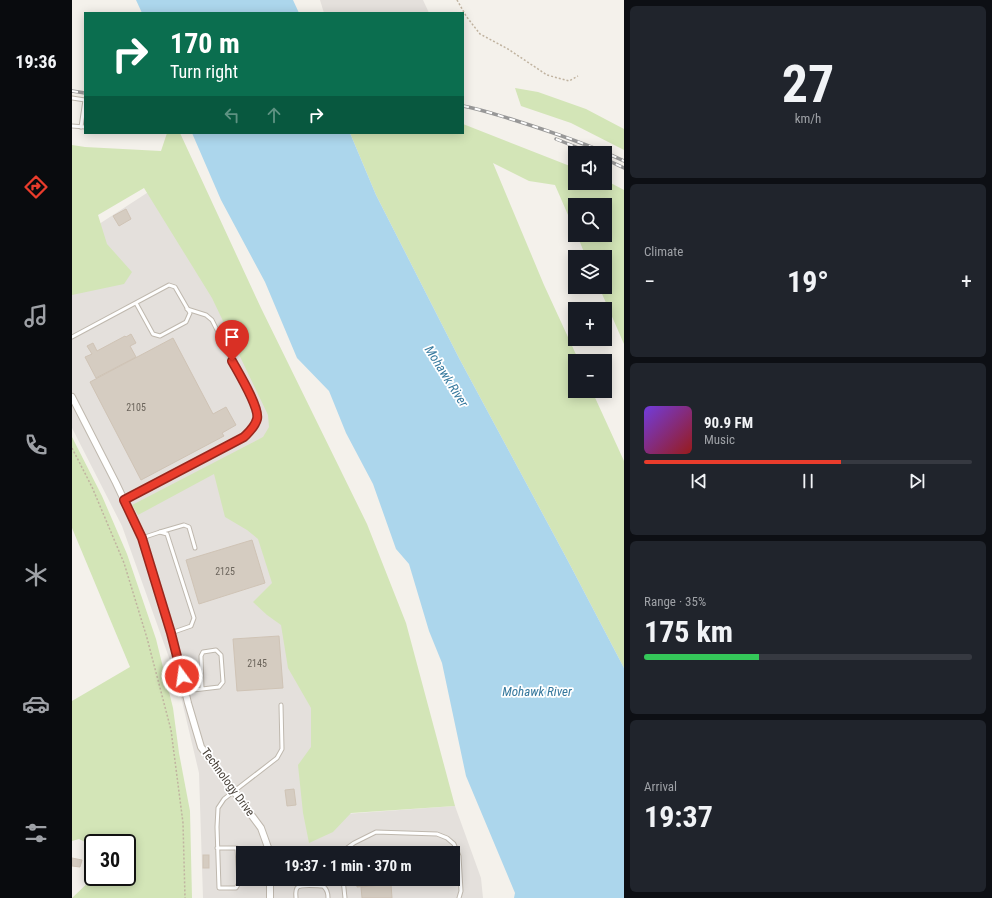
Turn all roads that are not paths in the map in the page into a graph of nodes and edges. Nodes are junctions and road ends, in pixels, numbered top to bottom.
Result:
1 (72, 98) edge
2 (84, 100) edge
3 (84, 114) edge
4 (72, 126) edge
5 (83, 127) edge
6 (136, 303) junction
7 (187, 308) junction
8 (72, 337) edge
9 (72, 397) edge
10 (124, 500) junction
11 (160, 532) junction
12 (142, 538) junction
13 (195, 548) dead end
14 (171, 633) junction
15 (202, 689) junction
16 (186, 691) junction
17 (281, 705) dead end
18 (233, 792) junction
19 (267, 846) edge
20 (350, 846) edge
21 (455, 846) edge
22 (217, 848) junction
23 (460, 868) edge
24 (270, 886) edge
25 (344, 886) edge
26 (270, 898) edge
27 (296, 898) edge
28 (328, 898) edge
29 (345, 898) edge
30 (459, 898) edge

1 - 2 lane
3 - 5 lane
4 - 5 lane
6 - 7 lane
6 - 7 lane
6 - 8 lane
7 - 10 lane
9 - 10 street, Technology Drive
10 - 12 street, Technology Drive
11 - 12 lane
11 - 13 lane
11 - 14 lane
12 - 14 street, Technology Drive
14 - 16 street, Technology Drive
15 - 15 lane
15 - 16 lane
16 - 18 street, Technology Drive
17 - 18 lane
18 - 19 street, Technology Drive
18 - 22 lane
20 - 21 lane
22 - 22 lane
23 - 30 lane
24 - 26 street
25 - 29 lane
27 - 28 lane

